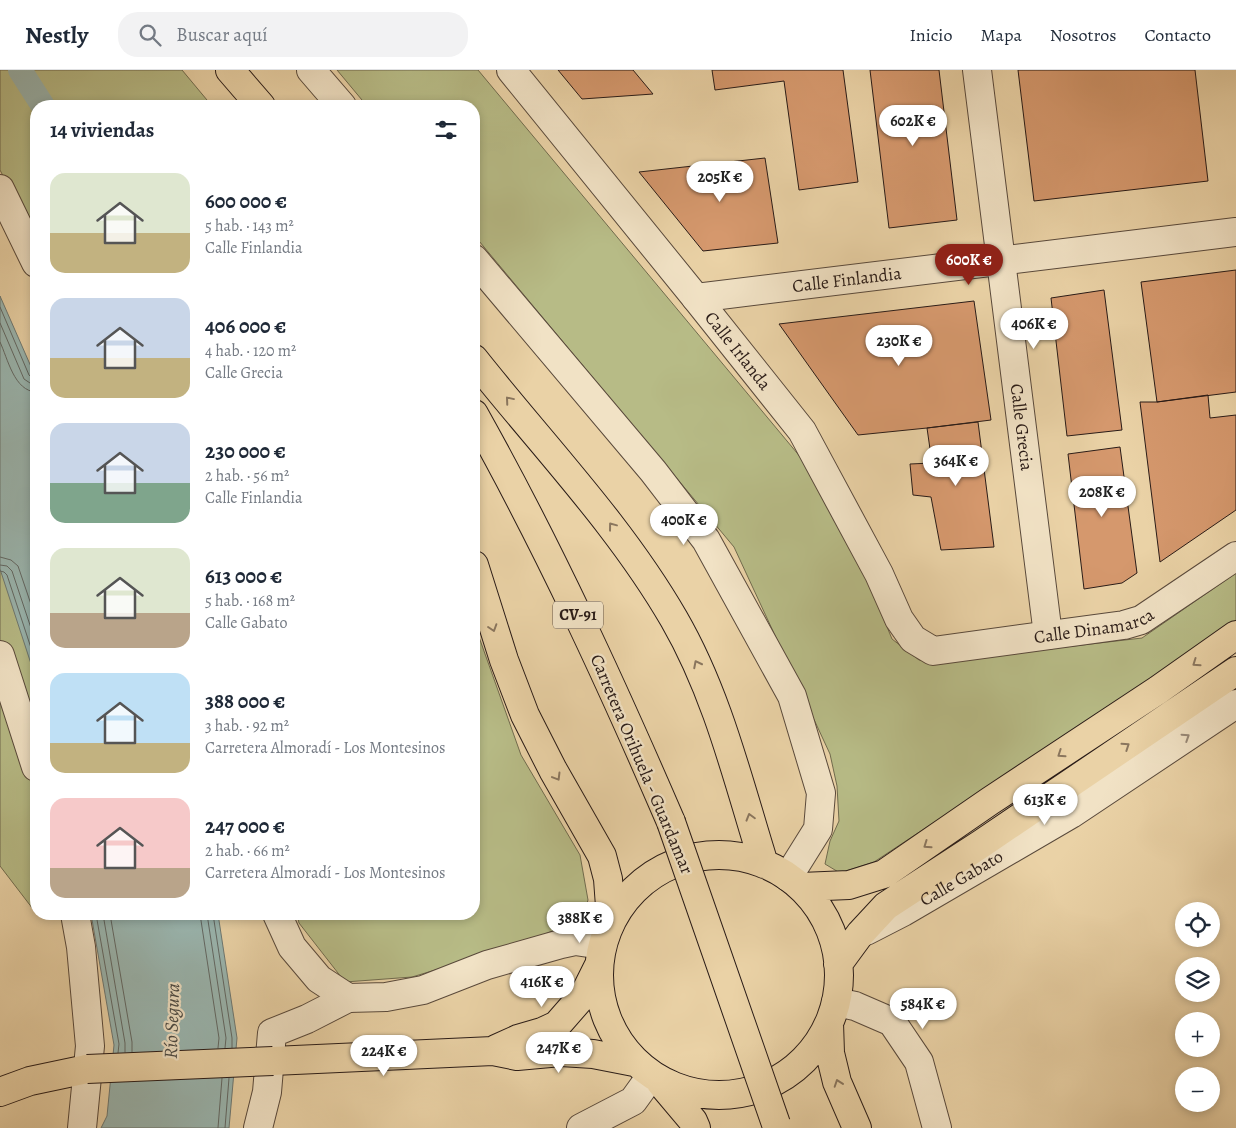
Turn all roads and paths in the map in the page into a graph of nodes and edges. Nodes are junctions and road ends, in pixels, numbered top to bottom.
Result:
1 (209, 70) edge
2 (230, 70) edge
3 (248, 70) edge
4 (311, 70) edge
5 (510, 70) edge
6 (977, 70) edge
7 (232, 100) edge
8 (256, 100) edge
9 (272, 100) edge
10 (337, 100) edge
11 (0, 189) edge
12 (1236, 232) edge
13 (30, 251) edge
14 (1001, 261) junction
15 (480, 266) edge
16 (696, 298) junction
17 (480, 366) edge
18 (480, 425) edge
19 (1236, 556) edge
20 (480, 583) edge
21 (1236, 635) edge
22 (1048, 636) junction
23 (933, 651) joint
24 (0, 655) edge
25 (1236, 671) edge
26 (1236, 704) edge
27 (30, 748) edge
28 (764, 864) junction
29 (794, 882) junction
30 (76, 920) edge
31 (280, 920) edge
32 (611, 920) junction
33 (860, 934) junction
34 (600, 956) junction
35 (838, 964) junction
36 (348, 998) junction
37 (833, 1012) junction
38 (493, 1050) junction
39 (648, 1072) junction
40 (0, 1092) edge
41 (633, 1101) junction
42 (776, 1126) edge
43 (82, 1128) edge
44 (258, 1128) edge
45 (581, 1128) edge
46 (624, 1128) edge
47 (696, 1128) edge
48 (857, 1128) edge
49 (937, 1128) edge

1 - 7 main road
2 - 8 main road
3 - 9 main road
4 - 10 street
5 - 16 street, Calle Irlanda
6 - 14 street, Calle Grecia
11 - 13 street
12 - 14 street, Calle Finlandia
14 - 16 street, Calle Finlandia
14 - 22 street, Calle Grecia
15 - 29 street
16 - 23 street, Calle Irlanda
28 -> 17 main road
18 - 42 main road, Carretera Orihuela - Guardamar / CV-91, bridge
19 - 22 street, Calle Dinamarca
20 -> 32 main road
21 -> 29 main road
22 - 23 street, Calle Dinamarca
24 - 27 street
33 -> 25 main road
33 -> 26 street, Calle Gabato
28 - 29 main road
28 - 32 main road
29 - 35 main road
30 - 43 street
31 - 36 street
32 - 34 main road
33 - 35 main road
34 - 36 street
34 - 38 main road
34 - 39 main road
35 - 37 main road
36 - 44 street
37 - 39 main road
48 -> 37 main road
37 - 49 street
38 - 39 main road
38 - 40 main road, bridge
39 - 41 street
39 - 47 main road
41 - 45 street
41 - 46 street

